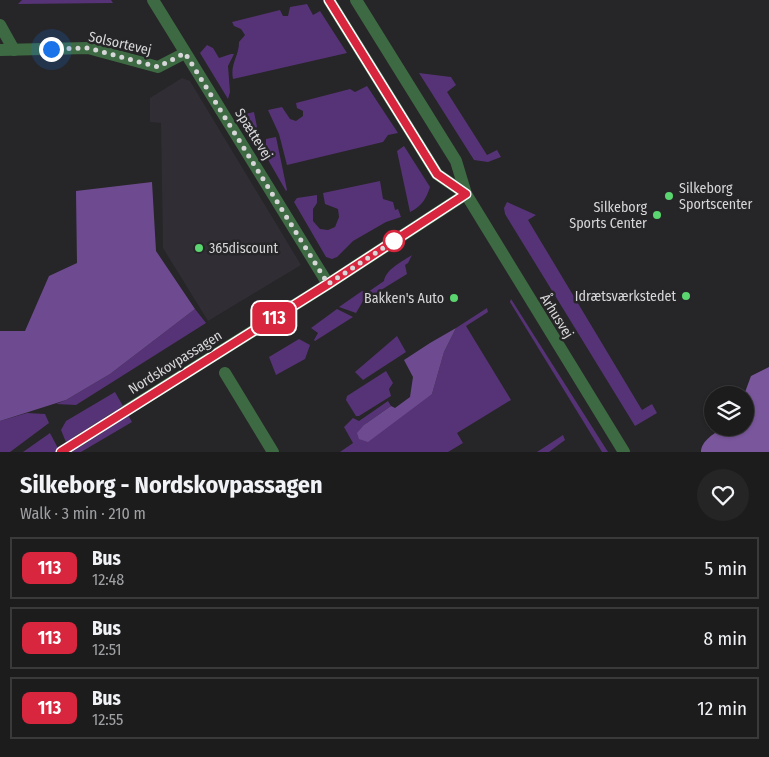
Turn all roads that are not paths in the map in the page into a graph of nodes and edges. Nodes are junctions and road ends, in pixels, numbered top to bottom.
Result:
1 (153, 0) edge
2 (330, 0) edge
3 (356, 0) edge
4 (0, 25) edge
5 (0, 50) edge
6 (14, 50) junction
7 (185, 53) junction
8 (466, 194) junction
9 (328, 284) junction
10 (225, 373) dead end
11 (127, 410) tunnel mouth
12 (273, 452) edge
13 (624, 452) edge

1 - 7 street, Spættevej
2 - 8 street, Århusvej
3 - 8 street, Århusvej
4 - 6 street
5 - 6 street, Solsortevej
6 - 7 street, Solsortevej
7 - 9 street, Spættevej
8 - 9 street, Nordskovpassagen
8 - 13 street, Århusvej
9 - 11 street, Nordskovpassagen
10 - 12 street

